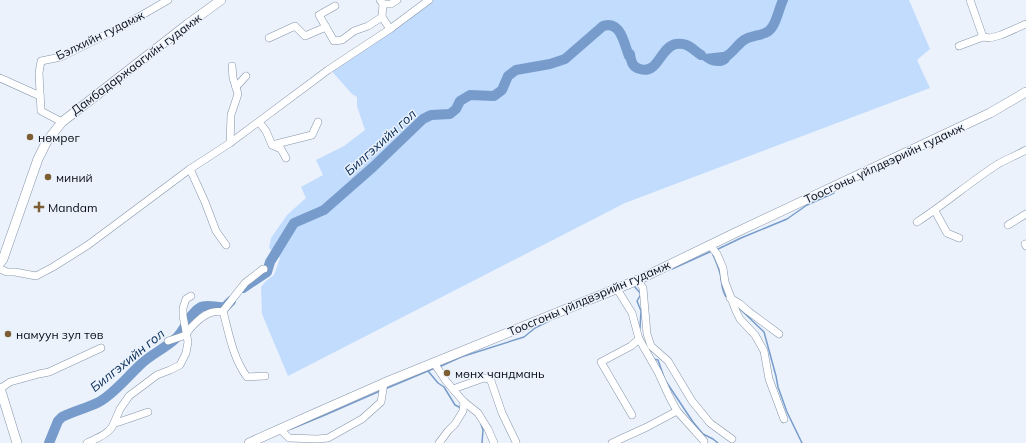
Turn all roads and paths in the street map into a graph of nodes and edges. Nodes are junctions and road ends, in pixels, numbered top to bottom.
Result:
1 (168, 0) edge
2 (221, 0) edge
3 (398, 0) edge
4 (429, 0) edge
5 (970, 0) edge
6 (381, 2) edge
7 (335, 6) dead end
8 (382, 17) junction
9 (1026, 24) edge
10 (326, 27) junction
11 (390, 28) junction
12 (982, 37) junction
13 (270, 38) dead end
14 (959, 46) dead end
15 (232, 66) dead end
16 (246, 76) dead end
17 (0, 78) edge
18 (236, 87) junction
19 (1026, 92) edge
20 (40, 96) junction
21 (62, 122) junction
22 (259, 122) junction
23 (318, 122) dead end
24 (230, 143) junction
25 (272, 144) junction
26 (1026, 150) edge
27 (286, 158) dead end
28 (190, 170) junction
29 (935, 211) junction
30 (1026, 214) edge
31 (917, 222) dead end
32 (1008, 225) dead end
33 (959, 238) dead end
34 (226, 245) dead end
35 (710, 245) junction
36 (0, 263) edge
37 (0, 269) edge
38 (264, 269) dead end
39 (638, 280) junction
40 (617, 289) junction
41 (191, 296) dead end
42 (730, 298) junction
43 (223, 311) junction
44 (186, 333) junction
45 (779, 334) dead end
46 (639, 339) junction
47 (168, 341) dead end
48 (100, 348) dead end
49 (434, 363) junction
50 (265, 376) dead end
51 (384, 384) junction
52 (0, 389) edge
53 (453, 389) junction
54 (464, 402) junction
55 (677, 411) junction
56 (148, 412) dead end
57 (632, 415) dead end
58 (784, 419) dead end
59 (114, 423) junction
60 (280, 429) junction
61 (732, 440) dead end
62 (704, 441) dead end
63 (17, 442) edge
64 (516, 442) dead end
65 (87, 443) edge
66 (249, 443) edge
67 (439, 443) edge
68 (494, 443) edge
69 (612, 443) edge

1 - 20 street, Бэлхийн гудамж
2 - 21 main road, Дамбадаржаагийн гудамж
3 - 6 street
4 - 11 street
5 - 12 street
6 - 8 street
7 - 10 street
8 - 10 street
8 - 11 street
9 - 12 street
10 - 13 street
11 - 22 street
12 - 14 street
15 - 18 street
16 - 18 street
17 - 20 street
18 - 24 street
19 - 35 main road, Тоосгоны үйлдвэрийн гудамж
20 - 21 street, Бэлхийн гудамж
21 - 36 main road, Дамбадаржаагийн гудамж
22 - 24 street
22 - 25 street
23 - 25 street
24 - 28 street
25 - 27 street
26 - 29 street
28 - 34 street
28 - 37 street
29 - 31 street
29 - 33 street
30 - 32 street
35 - 39 main road, Тоосгоны үйлдвэрийн гудамж
35 - 42 street
38 - 43 street
39 - 40 main road, Тоосгоны үйлдвэрийн гудамж
39 - 61 street
40 - 46 street
40 - 49 main road, Тоосгоны үйлдвэрийн гудамж
41 - 44 street
42 - 45 street
42 - 58 street
43 - 44 street
43 - 50 street
44 - 47 street
44 - 59 street
46 - 55 street
46 - 57 street
48 - 52 street
49 - 51 main road, Тоосгоны үйлдвэрийн гудамж
49 - 53 street
51 - 60 main road, Тоосгоны үйлдвэрийн гудамж
51 - 60 street
52 - 63 main road
53 - 54 street
53 - 64 street
54 - 67 street
54 - 68 street
55 - 62 street
55 - 69 street
56 - 59 street
59 - 65 street
60 - 66 main road, Тоосгоны үйлдвэрийн гудамж

